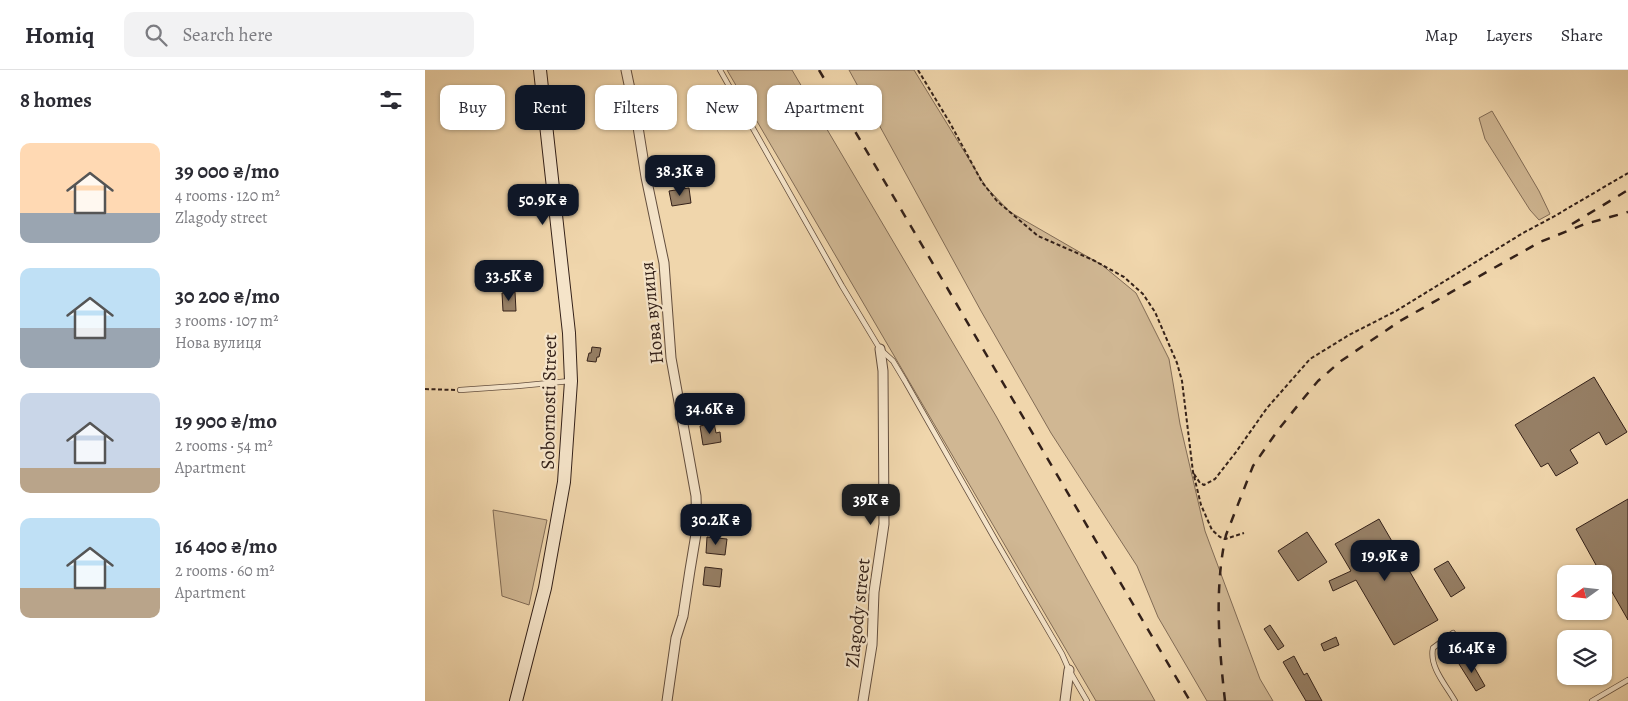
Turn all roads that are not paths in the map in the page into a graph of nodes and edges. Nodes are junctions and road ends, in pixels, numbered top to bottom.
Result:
1 (540, 70) edge
2 (626, 70) edge
3 (720, 70) edge
4 (880, 349) junction
5 (571, 381) junction
6 (460, 390) road end
7 (1453, 633) dead end
8 (1069, 670) junction
9 (1628, 680) edge
10 (516, 701) edge
11 (667, 701) edge
12 (863, 701) edge
13 (1065, 701) edge
14 (1087, 701) edge
15 (1455, 701) edge
16 (1592, 701) edge

1 - 5 street, Sobornosti Street
2 - 11 street, Нова вулиця
3 - 4 lane
4 - 8 lane
4 - 12 street, Zlagody street
5 - 6 lane
5 - 10 street, Sobornosti Street
7 - 15 lane
8 - 13 street
8 - 14 lane
9 - 16 lane

